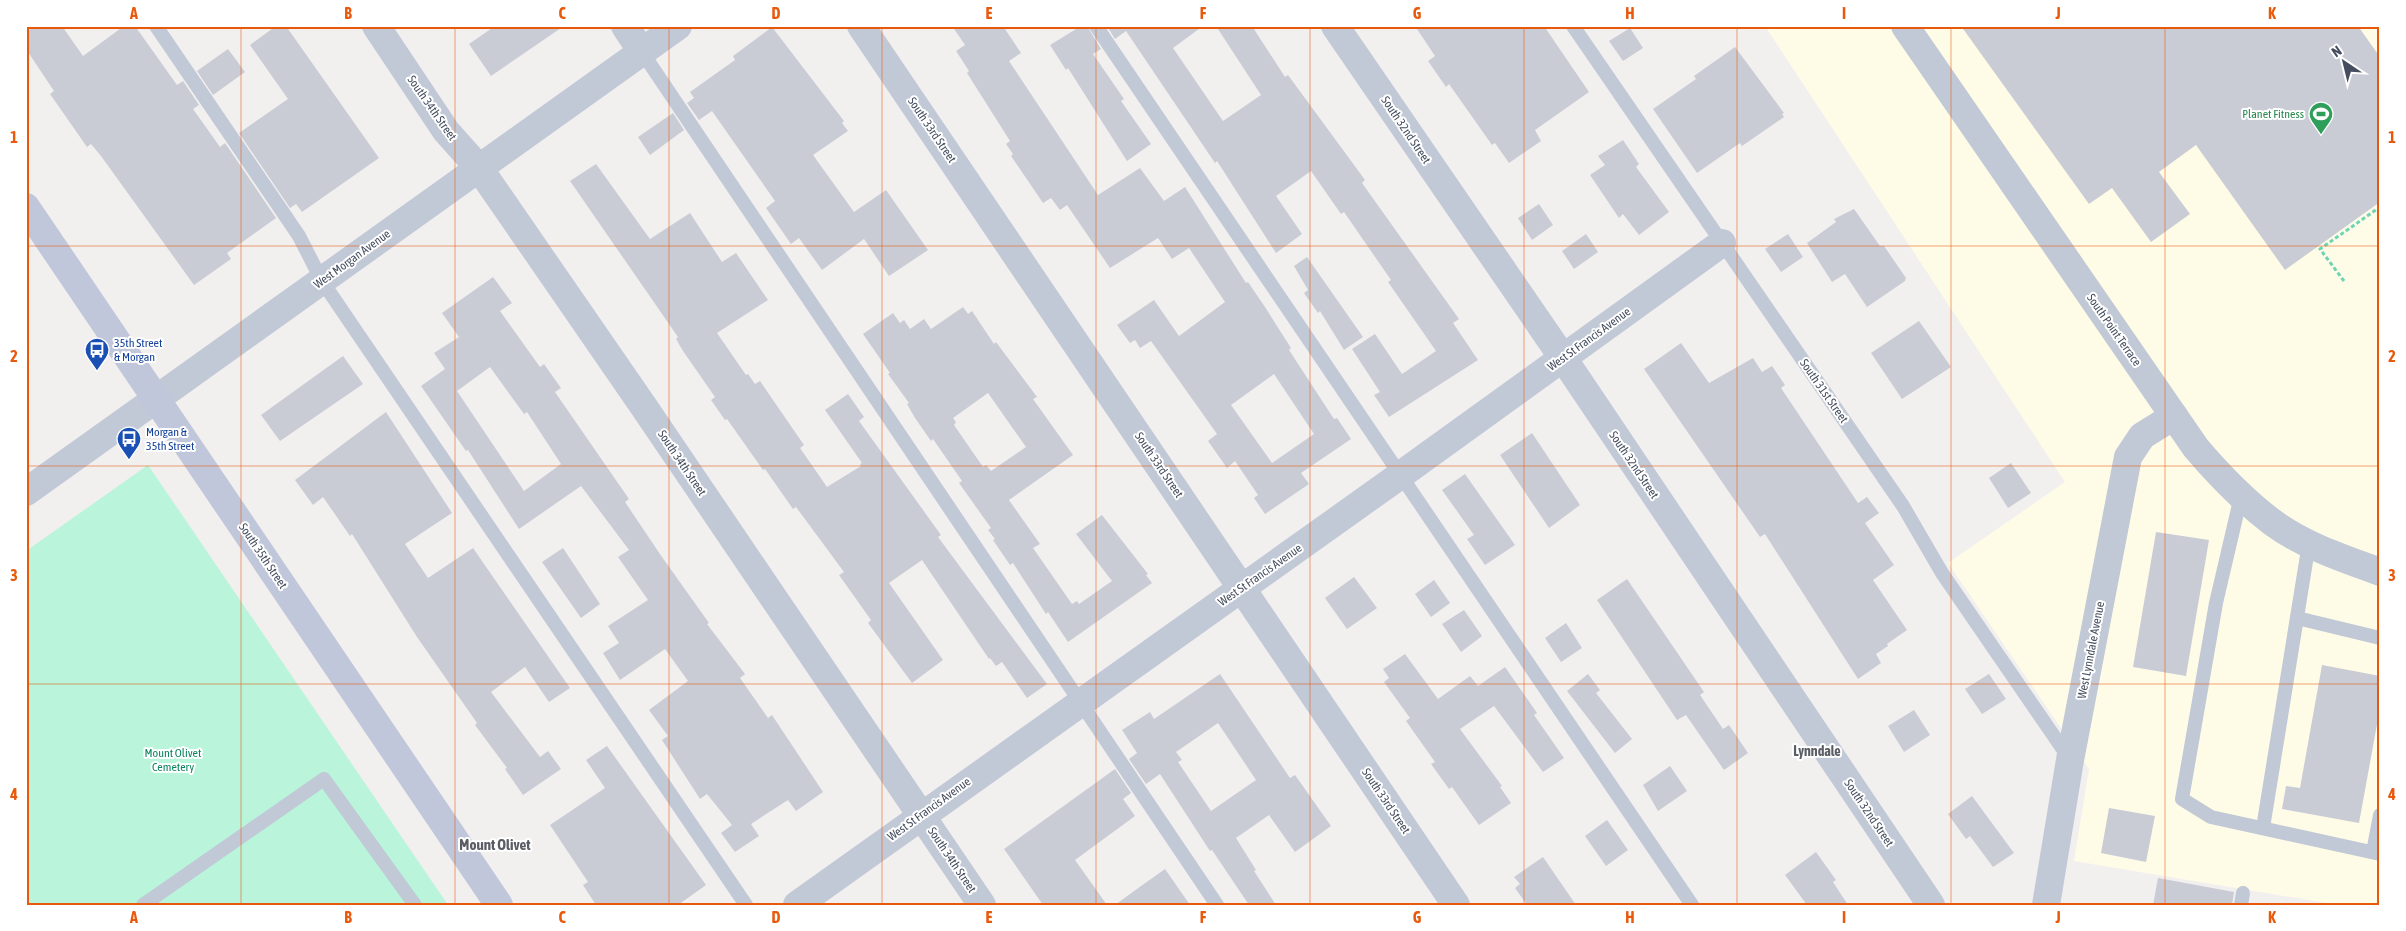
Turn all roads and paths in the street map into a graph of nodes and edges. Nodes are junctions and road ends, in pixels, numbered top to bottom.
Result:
1 (156, 26) edge
2 (376, 26) edge
3 (625, 26) edge
4 (678, 26) edge
5 (861, 26) edge
6 (1096, 26) edge
7 (1335, 26) edge
8 (1573, 26) edge
9 (1905, 26) edge
10 (642, 52) junction
11 (479, 168) junction
12 (26, 207) edge
13 (2380, 207) edge
14 (1722, 243) junction
15 (2344, 281) dead end
16 (322, 282) junction
17 (1562, 358) junction
18 (157, 399) junction
19 (2174, 416) junction
20 (1402, 474) junction
21 (26, 492) edge
22 (2241, 496) junction
23 (2309, 543) junction
24 (2380, 572) edge
25 (1242, 588) junction
26 (2297, 618) junction
27 (2380, 638) edge
28 (1080, 702) junction
29 (2070, 760) junction
30 (921, 814) junction
31 (2380, 815) edge
32 (2263, 828) junction
33 (2376, 853) edge
34 (143, 905) edge
35 (415, 905) edge
36 (499, 905) edge
37 (746, 905) edge
38 (797, 905) edge
39 (982, 905) edge
40 (1217, 905) edge
41 (1456, 905) edge
42 (1692, 905) edge
43 (1931, 905) edge
44 (2046, 905) edge

1 - 16 lane
2 - 11 street, South 34th Street
3 - 10 street
4 - 10 street, West Morgan Avenue
5 - 25 street, South 33rd Street
6 - 20 lane
7 - 17 street, South 32nd Street
8 - 14 lane, South 31st Street
9 - 19 street, South Point Terrace
10 - 11 street, West Morgan Avenue
10 - 28 lane
11 - 16 street, West Morgan Avenue
11 - 30 street, South 34th Street
12 - 18 main road, South 35th Street
13 - 15 path
14 - 17 street, West St Francis Avenue
14 - 29 lane, South 31st Street
16 - 18 street, West Morgan Avenue
16 - 37 lane
17 - 20 street, West St Francis Avenue
17 - 43 street, South 32nd Street
18 - 21 street, West Morgan Avenue
18 - 36 main road, South 35th Street
19 - 22 street, South Point Terrace
19 - 29 street, West Lynndale Avenue
20 - 25 street, West St Francis Avenue
20 - 42 lane
22 - 23 street, South Point Terrace
22 - 32 lane
23 - 24 street, South Point Terrace
23 - 26 lane
25 - 28 street, West St Francis Avenue
25 - 41 street, South 33rd Street
26 - 27 lane
26 - 32 lane
28 - 30 street, West St Francis Avenue
28 - 40 lane
29 - 44 street, West Lynndale Avenue
30 - 38 street, West St Francis Avenue
30 - 39 street, South 34th Street
31 - 33 lane
32 - 33 lane
34 - 35 lane

